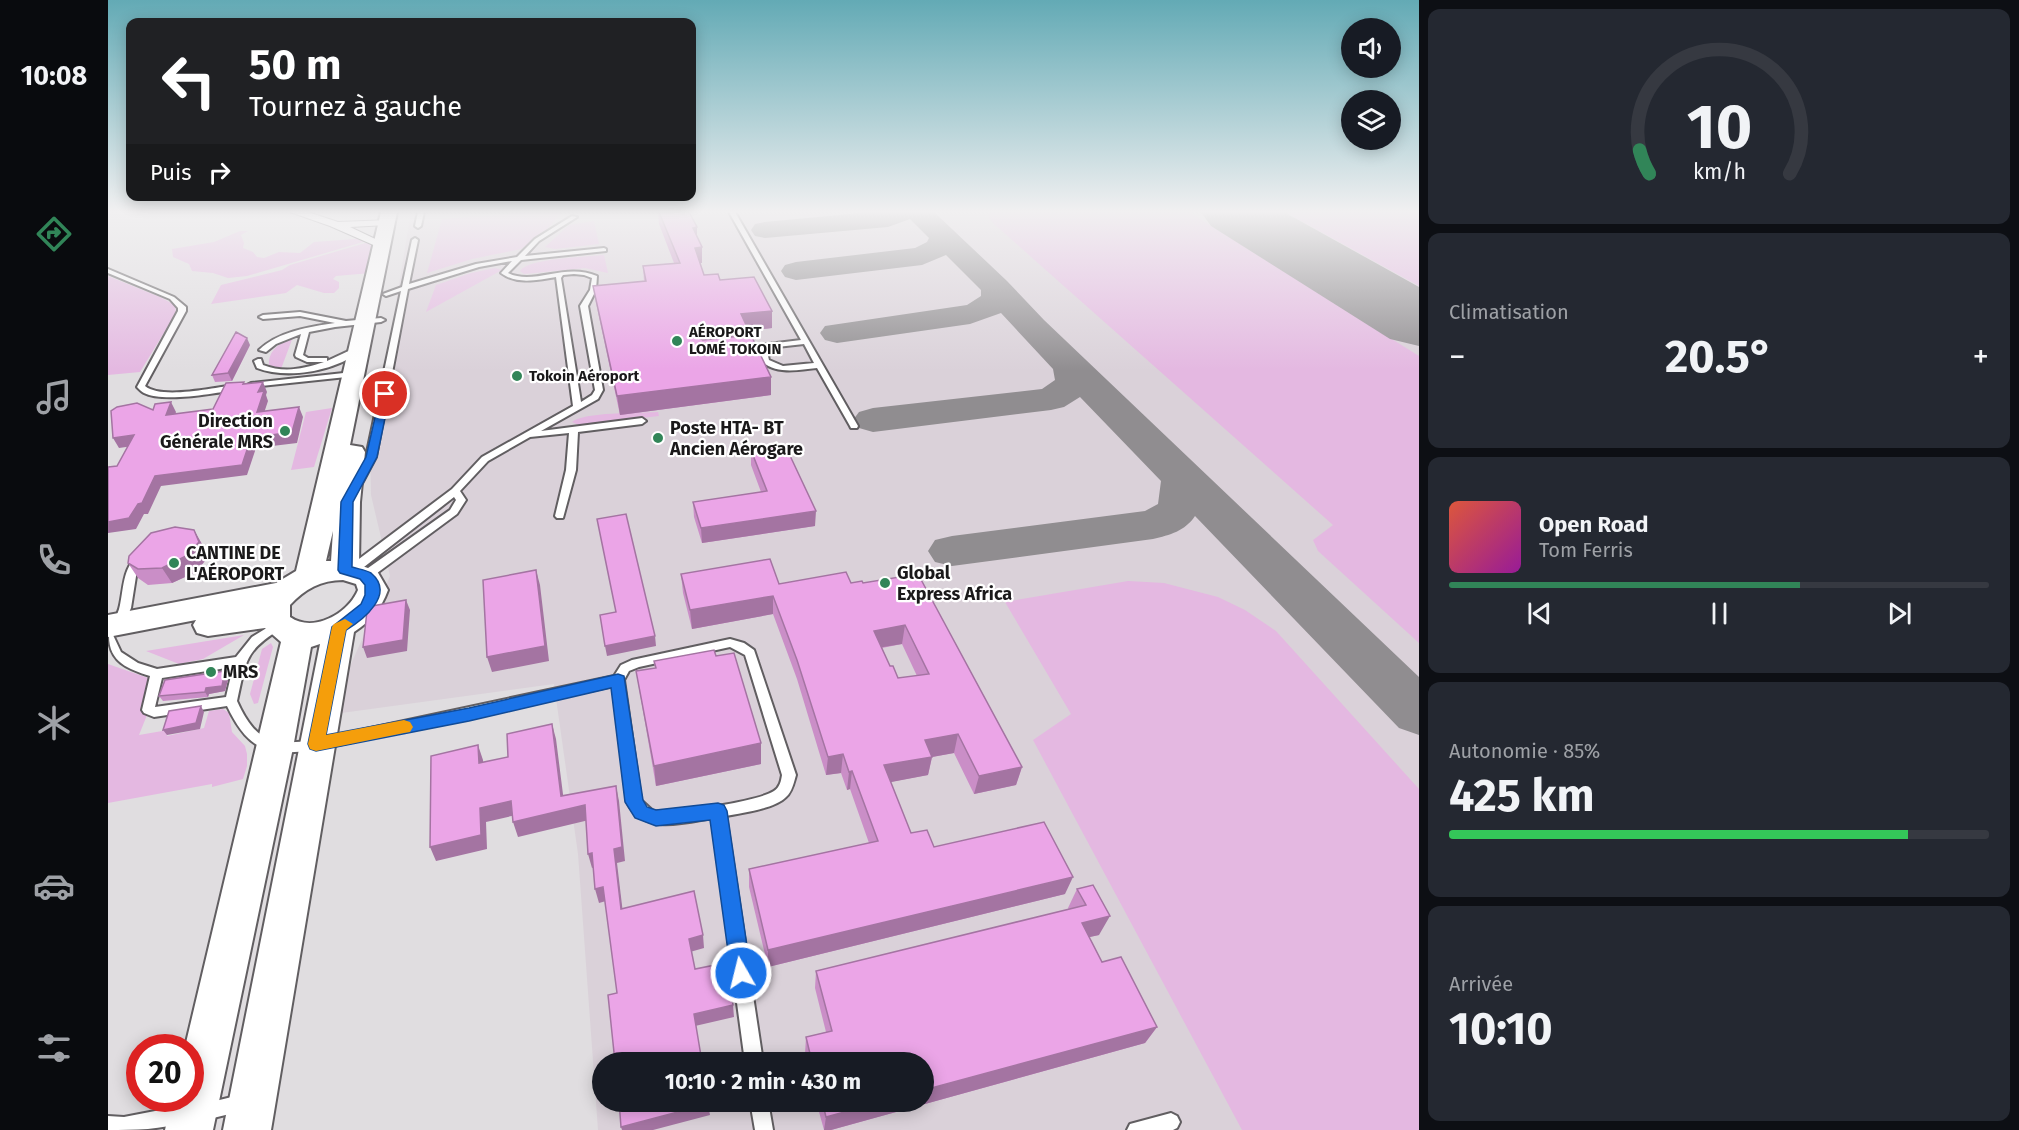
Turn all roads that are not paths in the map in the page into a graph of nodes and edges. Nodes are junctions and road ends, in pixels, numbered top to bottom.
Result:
1 (377, 265) edge
2 (396, 265) edge
3 (408, 265) edge
4 (480, 265) edge
5 (513, 265) edge
6 (762, 265) edge
7 (108, 271) edge
8 (560, 275) junction
9 (397, 291) junction
10 (263, 317) dead end
11 (364, 322) junction
12 (305, 332) junction
13 (805, 342) junction
14 (775, 346) junction
15 (740, 349) edge
16 (262, 350) dead end
17 (258, 361) dead end
18 (351, 361) junction
19 (819, 365) junction
20 (577, 405) junction
21 (642, 421) dead end
22 (854, 426) dead end
23 (574, 430) junction
24 (525, 436) junction
25 (455, 491) junction
26 (347, 502) junction
27 (560, 516) dead end
28 (150, 551) edge
29 (354, 572) junction
30 (309, 576) junction
31 (284, 617) junction
32 (339, 627) junction
33 (111, 631) edge
34 (240, 661) junction
35 (157, 674) junction
36 (618, 680) junction
37 (231, 701) junction
38 (316, 744) junction
39 (275, 748) junction
40 (718, 811) junction
41 (753, 1052) edge
42 (761, 1112) edge
43 (250, 1116) edge
44 (191, 1121) edge
45 (1171, 1122) dead end
46 (108, 1125) edge
47 (764, 1130) edge
48 (1136, 1130) edge

1 - 11 main road
2 - 9 main road
3 - 9 lane
4 - 9 lane
5 - 8 lane
6 - 13 lane
7 - 18 lane
8 - 20 lane
8 - 20 lane
9 - 11 main road
9 - 26 lane
10 - 11 lane
11 - 12 lane
11 - 18 main road
11 - 26 main road
12 - 16 lane
12 - 18 lane
13 - 14 lane
13 - 19 lane
14 - 15 lane
14 - 19 lane
17 - 18 lane
18 - 30 main road
19 - 22 lane
20 - 24 lane
21 - 23 lane
23 - 24 lane
23 - 27 lane
24 - 25 lane
25 - 29 lane
25 - 29 lane
26 - 29 main road
28 - 33 lane
29 - 30 main road
29 - 32 main road
30 - 31 main road
31 - 32 main road
31 - 33 main road
31 - 34 lane
31 - 39 main road
32 - 38 main road
33 - 35 lane
34 - 35 lane
34 - 37 lane
35 - 37 lane
36 - 38 lane
36 - 40 lane
36 - 40 lane
37 - 39 lane
38 - 39 lane
38 - 43 main road
39 - 44 main road
40 - 41 lane
42 - 47 lane
43 - 44 lane
44 - 46 lane
45 - 48 lane

